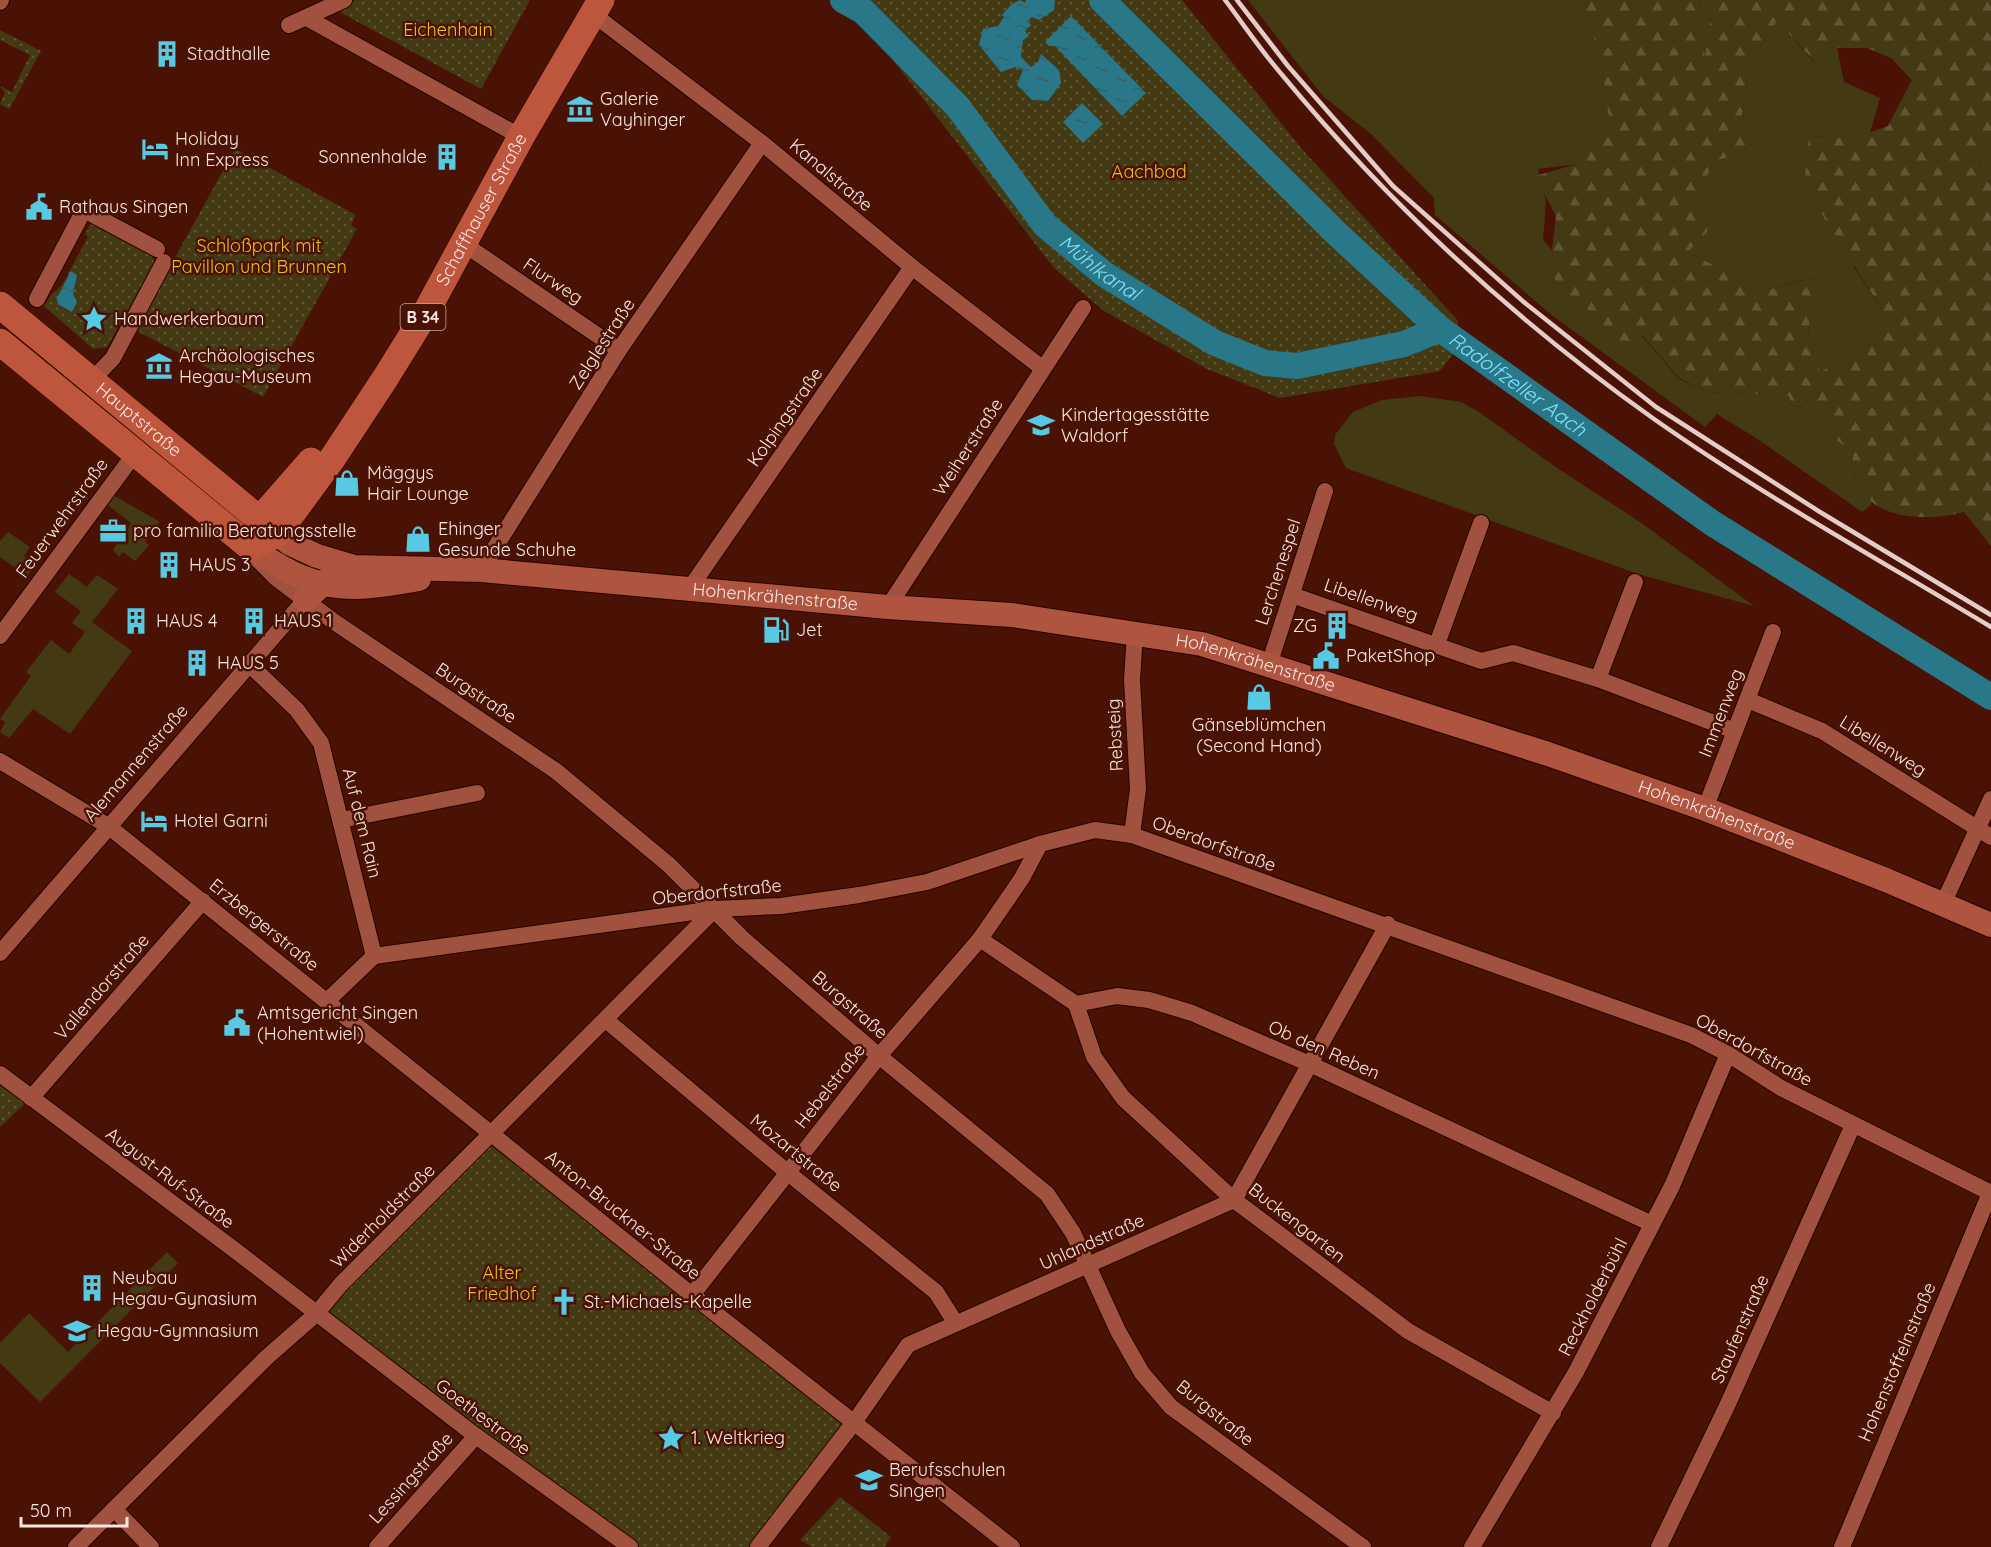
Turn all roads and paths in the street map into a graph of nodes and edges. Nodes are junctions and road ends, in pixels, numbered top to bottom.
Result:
1 (344, 0) edge
2 (596, 7) edge
3 (307, 18) junction
4 (289, 25) dead end
5 (521, 137) junction
6 (762, 143) junction
7 (464, 244) junction
8 (912, 267) junction
9 (37, 299) dead end
10 (0, 305) edge
11 (1083, 308) dead end
12 (0, 343) edge
13 (619, 350) junction
14 (1042, 368) junction
15 (91, 381) junction
16 (136, 452) junction
17 (1325, 491) dead end
18 (1481, 523) dead end
19 (268, 526) junction
20 (250, 547) junction
21 (354, 567) junction
22 (481, 570) junction
23 (1635, 582) dead end
24 (690, 588) junction
25 (313, 592) junction
26 (1292, 594) junction
27 (888, 607) junction
28 (1135, 632) junction
29 (1773, 632) dead end
30 (0, 636) edge
31 (1437, 644) junction
32 (248, 663) junction
33 (1269, 665) junction
34 (1598, 679) junction
35 (1748, 700) junction
36 (1735, 731) junction
37 (0, 761) edge
38 (477, 793) dead end
39 (1991, 799) edge
40 (1705, 809) junction
41 (341, 820) junction
42 (108, 826) junction
43 (1984, 833) edge
44 (1132, 835) junction
45 (1040, 844) junction
46 (203, 901) junction
47 (1943, 904) junction
48 (715, 909) junction
49 (1388, 924) junction
50 (1991, 925) edge
51 (980, 939) junction
52 (0, 953) edge
53 (374, 956) junction
54 (327, 1001) junction
55 (1076, 1004) junction
56 (606, 1020) junction
57 (1728, 1054) junction
58 (879, 1056) junction
59 (1312, 1065) junction
60 (0, 1074) edge
61 (31, 1098) junction
62 (1853, 1125) junction
63 (492, 1136) junction
64 (787, 1172) junction
65 (1991, 1193) edge
66 (1234, 1200) junction
67 (1652, 1224) junction
68 (1088, 1267) junction
69 (692, 1295) junction
70 (316, 1314) junction
71 (956, 1322) junction
72 (1553, 1413) junction
73 (855, 1421) junction
74 (476, 1436) junction
75 (114, 1509) junction
76 (76, 1547) edge
77 (151, 1547) edge
78 (377, 1547) edge
79 (630, 1547) edge
80 (758, 1547) edge
81 (1012, 1547) edge
82 (1363, 1547) edge
83 (1472, 1547) edge
84 (1659, 1547) edge
85 (1842, 1547) edge

1 - 3 street
2 - 5 main road, Schaffhauser Straße / B 34
2 - 6 street, Kanalstraße
3 - 4 street
3 - 5 street
5 - 7 main road, Schaffhauser Straße / B 34
6 - 8 street, Kanalstraße
6 - 13 street, Zelglestraße
7 - 13 street, Flurweg
7 - 19 main road, Schaffhauser Straße / B 34
8 - 14 street, Kanalstraße
8 - 24 street, Kolpingstraße
9 - 15 street
10 - 15 main road, Hauptstraße
11 - 14 street, Weiherstraße
12 - 16 main road, Hauptstraße
13 - 22 street, Zelglestraße
14 - 27 street, Weiherstraße
15 - 19 main road, Hauptstraße
16 - 20 main road, Hauptstraße
16 - 30 street, Feuerwehrstraße
17 - 26 street, Lerchenespel
18 - 31 street
19 - 20 main road, Schaffhauser Straße / B 34
19 - 21 main road, Hohenkrähenstraße
20 - 25 main road, Hohenkrähenstraße
21 - 22 main road, Hohenkrähenstraße
21 - 25 main road
22 - 24 main road, Hohenkrähenstraße
22 - 25 main road, Hohenkrähenstraße
23 - 34 street
24 - 27 main road, Hohenkrähenstraße
25 - 32 street, Alemannenstraße
25 - 48 street, Burgstraße
26 - 31 street, Libellenweg
26 - 33 street, Lerchenespel
27 - 28 main road, Hohenkrähenstraße
28 - 33 main road, Hohenkrähenstraße
28 - 44 street, Rebsteig
29 - 35 street, Immenweg
31 - 34 street, Libellenweg
32 - 41 street, Auf dem Rain
32 - 42 street, Alemannenstraße
33 - 40 main road, Hohenkrähenstraße
34 - 36 street, Libellenweg
35 - 36 street, Immenweg
35 - 43 street, Libellenweg
36 - 40 street, Immenweg
37 - 42 street, Erzbergerstraße
38 - 41 street
39 - 43 street
40 - 47 main road, Hohenkrähenstraße
41 - 53 street, Auf dem Rain
42 - 46 street, Erzbergerstraße
42 - 52 street, Alemannenstraße
43 - 47 street
44 - 45 street, Oberdorfstraße
44 - 49 street, Oberdorfstraße
45 - 48 street, Oberdorfstraße
45 - 51 street, Hebelstraße
46 - 54 street, Erzbergerstraße
46 - 61 street, Vallendorstraße
47 - 50 main road, Hohenkrähenstraße
48 - 53 street, Oberdorfstraße
48 - 56 street, Widerholdstraße
48 - 58 street, Burgstraße
49 - 57 street, Oberdorfstraße
49 - 59 street
51 - 55 street
51 - 58 street, Hebelstraße
53 - 54 street
54 - 63 street, Erzbergerstraße
55 - 59 street, Ob den Reben
55 - 66 street, Buckengarten
56 - 63 street, Widerholdstraße
56 - 64 street, Mozartstraße
57 - 62 street, Oberdorfstraße
57 - 67 street, Reckholderbühl
58 - 64 street, Hebelstraße
58 - 68 street, Burgstraße
59 - 66 street
59 - 67 street, Ob den Reben
60 - 61 street, August-Ruf-Straße
61 - 70 street, August-Ruf-Straße
62 - 65 street, Oberdorfstraße
62 - 84 street, Staufenstraße
63 - 69 street, Anton-Bruckner-Straße
63 - 70 street, Widerholdstraße
64 - 69 street, Hebelstraße
64 - 71 street, Mozartstraße
65 - 85 street, Hohenstoffelnstraße
66 - 68 street, Uhlandstraße
66 - 72 street, Buckengarten
67 - 72 street, Reckholderbühl
68 - 71 street, Uhlandstraße
68 - 82 street, Burgstraße
69 - 73 street, Anton-Bruckner-Straße
70 - 74 street, Goethestraße
70 - 75 street, Widerholdstraße
71 - 73 street, Uhlandstraße
72 - 83 street, Reckholderbühl
73 - 80 street, Uhlandstraße
73 - 81 street, Anton-Bruckner-Straße
74 - 78 street, Lessingstraße
74 - 79 street, Goethestraße
75 - 76 street, Widerholdstraße
75 - 77 street

